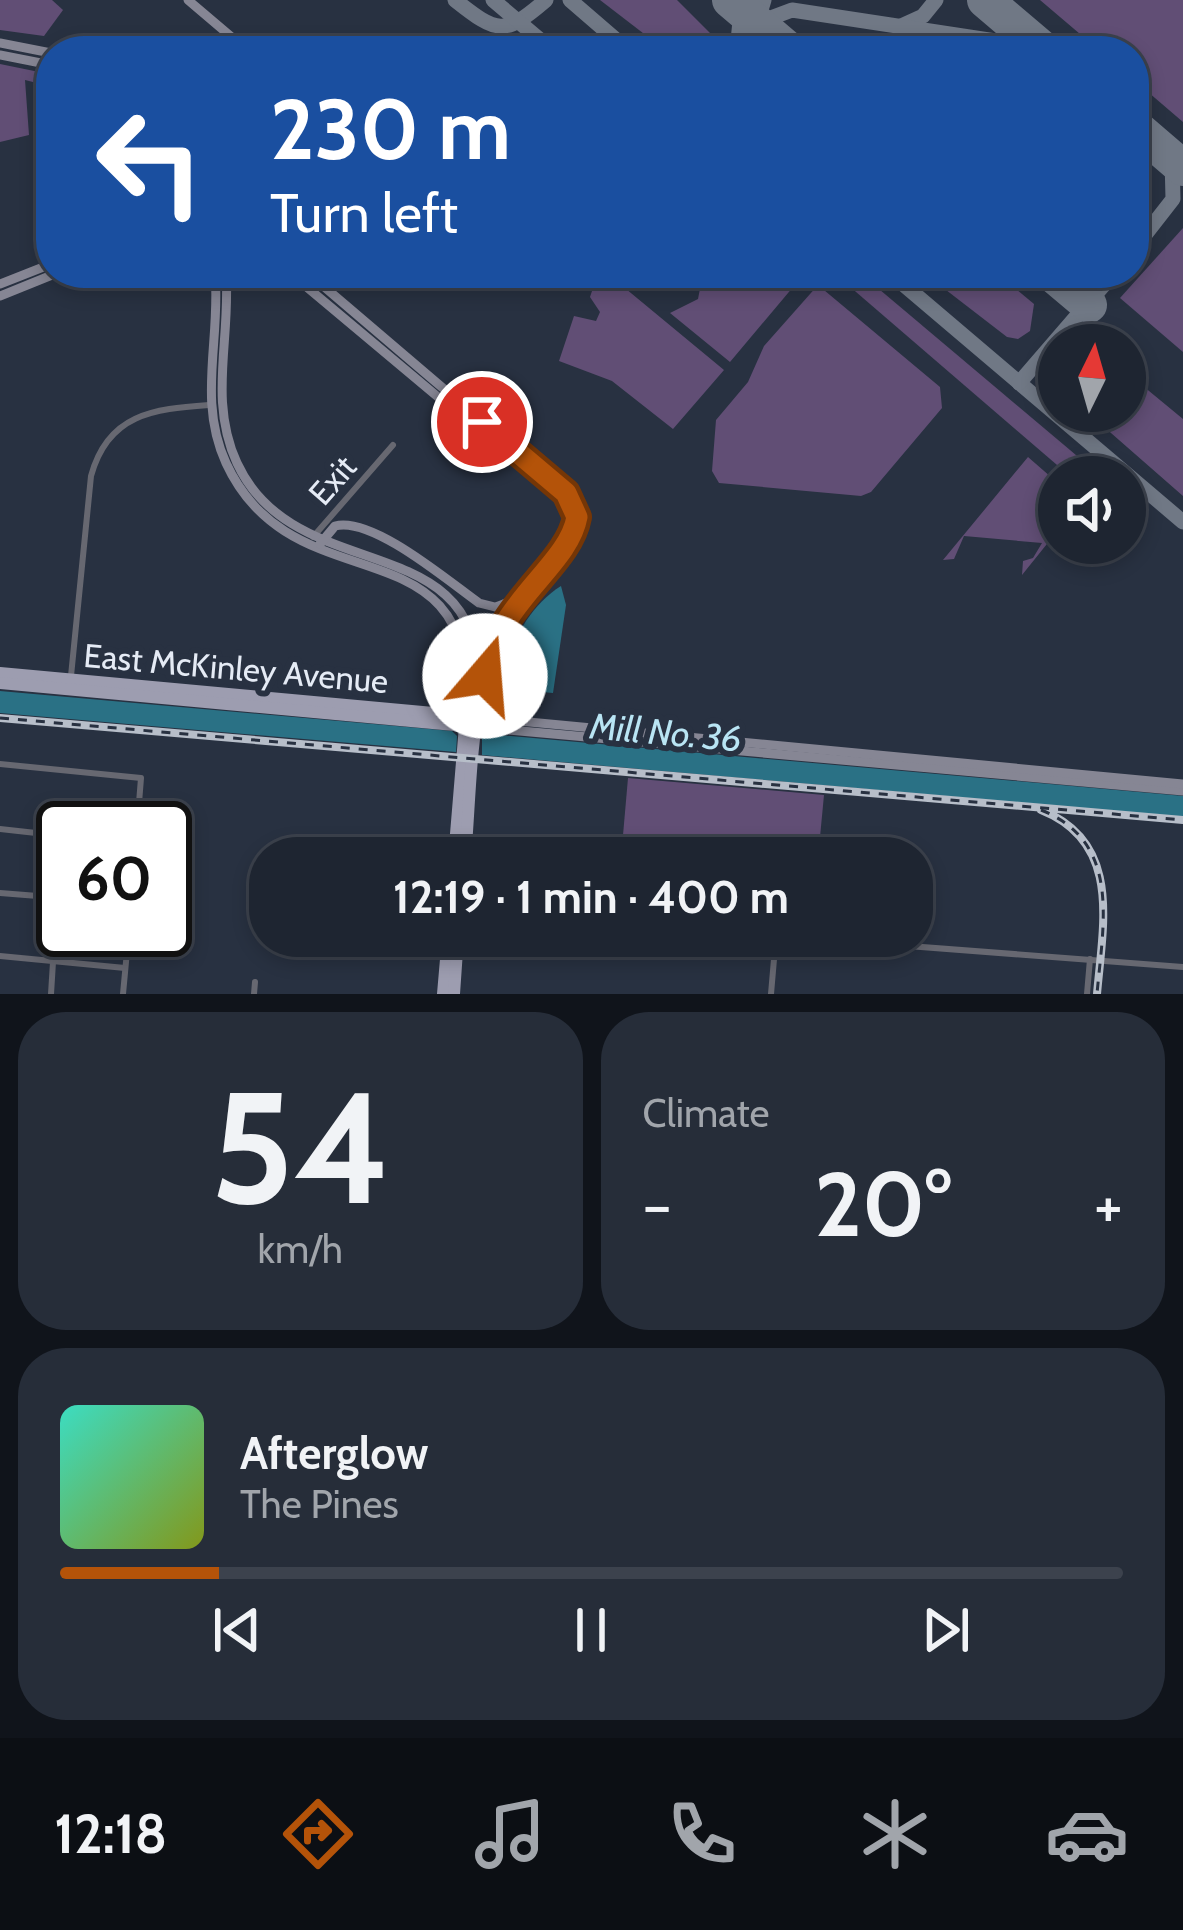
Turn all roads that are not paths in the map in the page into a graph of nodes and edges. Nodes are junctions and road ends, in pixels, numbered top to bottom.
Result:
1 (188, 0) edge
2 (230, 36) edge
3 (0, 43) edge
4 (36, 50) edge
5 (0, 55) edge
6 (36, 62) edge
7 (36, 270) edge
8 (36, 281) edge
9 (0, 284) edge
10 (214, 288) edge
11 (225, 288) edge
12 (309, 288) edge
13 (325, 288) edge
14 (0, 296) edge
15 (452, 403) junction
16 (209, 405) junction
17 (393, 445) dead end
18 (238, 466) junction
19 (335, 512) junction
20 (370, 531) junction
21 (314, 543) junction
22 (527, 588) junction
23 (2, 680) edge
24 (71, 680) junction
25 (321, 703) junction
26 (243, 705) junction
27 (470, 733) junction
28 (873, 753) junction
29 (807, 758) junction
30 (961, 761) junction
31 (0, 764) edge
32 (880, 764) junction
33 (1004, 771) junction
34 (1183, 788) edge
35 (139, 801) edge
36 (0, 829) edge
37 (36, 833) edge
38 (457, 837) edge
39 (466, 837) edge
40 (0, 892) edge
41 (36, 895) edge
42 (933, 947) edge
43 (0, 956) edge
44 (126, 957) edge
45 (446, 957) edge
46 (454, 957) edge
47 (775, 957) edge
48 (1090, 959) junction
49 (53, 961) junction
50 (1183, 967) edge
51 (125, 968) junction
52 (255, 982) dead end
53 (51, 994) edge
54 (123, 994) edge
55 (254, 994) edge
56 (448, 994) edge
57 (771, 994) edge
58 (1087, 994) edge

1 - 2 main road
3 - 4 main road
5 - 6 main road
7 - 9 main road
8 - 14 main road
10 - 16 main road
11 - 18 main road
12 - 15 main road
13 - 15 main road
15 - 22 main road
16 - 18 main road
16 - 21 main road
16 - 24 street
17 - 19 street, Exit
18 - 21 main road
19 - 20 main road
19 - 21 street, Exit
20 - 21 main road
20 - 22 main road
21 - 27 main road
22 - 27 main road
23 - 24 main road, East McKinley Avenue
23 - 26 main road, East McKinley Avenue
24 - 25 main road, East McKinley Avenue
25 - 26 main road
25 - 27 main road, East McKinley Avenue
26 - 27 main road, East McKinley Avenue
27 - 28 main road, East McKinley Avenue
27 - 29 main road, East McKinley Avenue
27 - 38 main road
27 - 39 main road
28 - 29 main road
28 - 30 main road, East McKinley Avenue
29 - 32 main road, East McKinley Avenue
30 - 32 main road
30 - 33 main road, East McKinley Avenue
31 - 35 street
32 - 33 main road, East McKinley Avenue
33 - 34 main road, East McKinley Avenue
36 - 37 street
40 - 41 street
42 - 48 street
43 - 49 street
44 - 51 street
45 - 56 main road
46 - 56 main road
47 - 57 street
48 - 50 street
48 - 58 street
49 - 51 street
49 - 53 street
51 - 54 street
52 - 55 street

